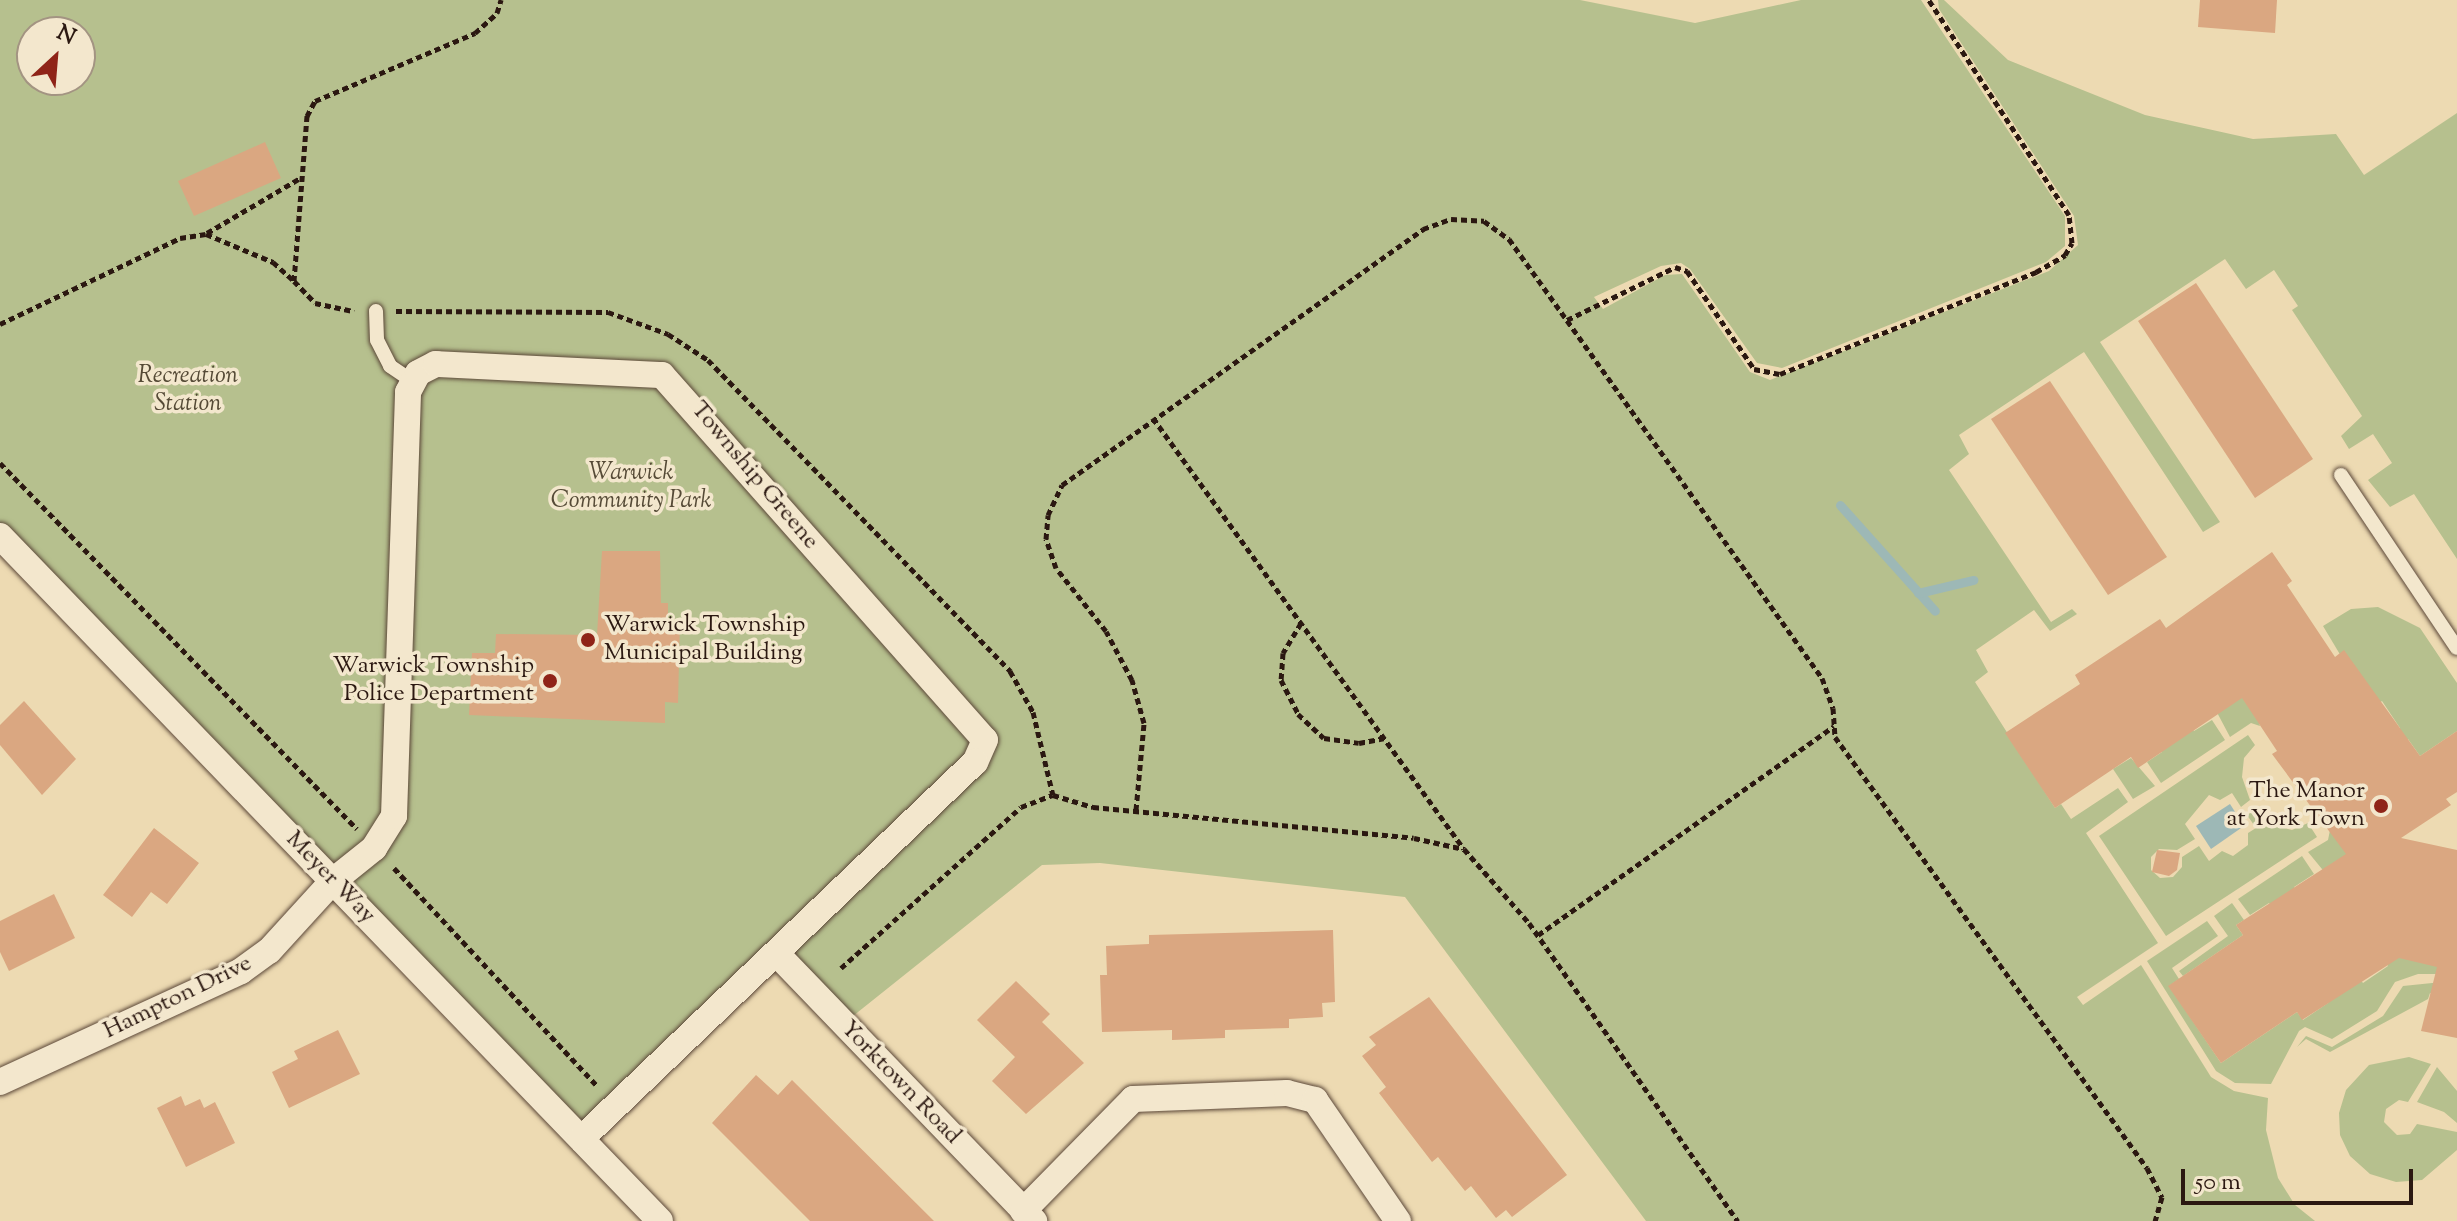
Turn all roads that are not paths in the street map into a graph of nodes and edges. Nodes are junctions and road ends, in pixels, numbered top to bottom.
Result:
1 (376, 311) dead end
2 (414, 382) junction
3 (2341, 475) dead end
4 (0, 536) edge
5 (2457, 648) edge
6 (333, 881) junction
7 (777, 954) junction
8 (0, 1082) edge
9 (581, 1139) junction
10 (1028, 1216) edge
11 (660, 1221) edge
12 (1398, 1221) edge

1 - 2 lane
2 - 6 street
2 - 7 street, Township Greene
3 - 5 lane
4 - 6 street, Meyer Way
6 - 8 street, Hampton Drive
6 - 9 street, Meyer Way
7 - 9 street, Township Greene
7 - 10 street, Yorktown Road
9 - 11 street, Meyer Way
10 - 12 street

